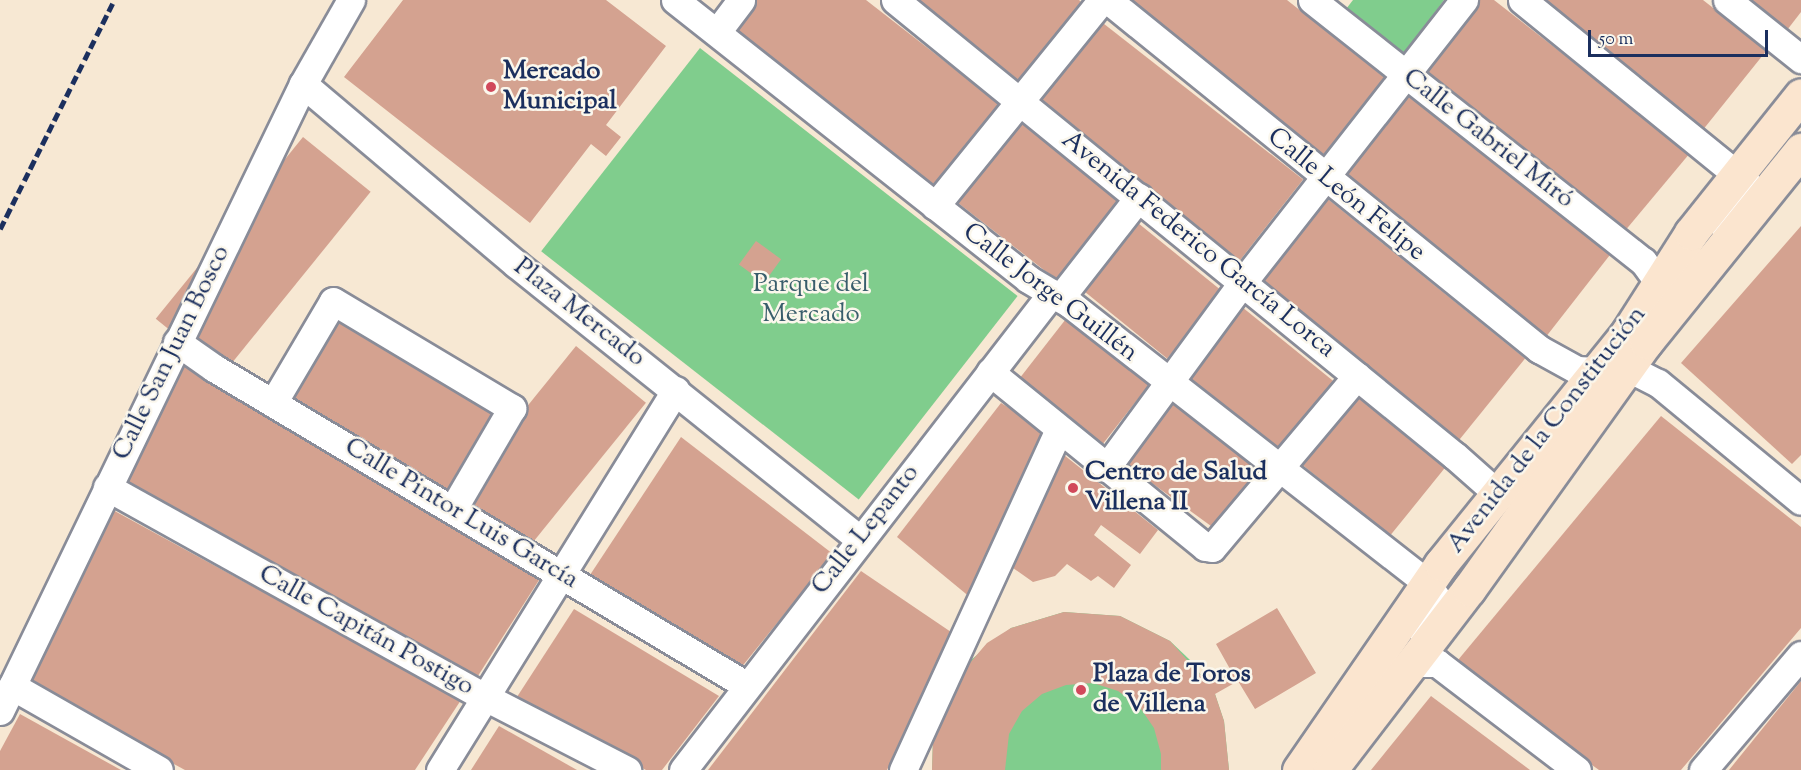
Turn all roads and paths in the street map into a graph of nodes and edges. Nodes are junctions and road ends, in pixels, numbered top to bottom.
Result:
1 (351, 0) edge
2 (675, 0) edge
3 (741, 0) edge
4 (895, 0) edge
5 (1102, 0) edge
6 (1108, 0) edge
7 (1312, 0) edge
8 (1464, 0) edge
9 (1522, 0) edge
10 (1727, 0) edge
11 (717, 32) junction
12 (1801, 59) edge
13 (1406, 74) junction
14 (303, 84) junction
15 (1801, 95) edge
16 (1020, 100) junction
17 (1801, 115) edge
18 (1800, 155) edge
19 (1738, 174) junction
20 (1324, 179) junction
21 (1139, 197) junction
22 (935, 206) junction
23 (1704, 267) junction
24 (1242, 283) junction
25 (1659, 284) junction
26 (1056, 296) junction
27 (177, 342) junction
28 (1646, 342) junction
29 (990, 372) junction
30 (1610, 372) junction
31 (1357, 376) junction
32 (1170, 383) junction
33 (1658, 383) junction
34 (676, 390) junction
35 (273, 403) junction
36 (1059, 429) junction
37 (1279, 467) junction
38 (1106, 468) junction
39 (107, 487) junction
40 (1494, 497) junction
41 (1801, 501) edge
42 (453, 509) junction
43 (859, 539) junction
44 (562, 573) junction
45 (1427, 583) junction
46 (1801, 655) edge
47 (1413, 663) junction
48 (746, 685) junction
49 (12, 686) junction
50 (485, 697) junction
51 (0, 711) edge
52 (1364, 727) junction
53 (159, 770) edge
54 (440, 770) edge
55 (627, 770) edge
56 (683, 770) edge
57 (903, 770) edge
58 (1299, 770) edge
59 (1330, 770) edge
60 (1577, 770) edge
61 (1703, 770) edge

1 - 14 street, Calle San Juan Bosco
2 - 11 street, Calle Jorge Guillén
3 - 11 street
4 - 16 street, Avenida Federico García Lorca
5 - 16 street
6 - 20 street, Calle León Felipe
7 - 13 street, Calle Gabriel Miró
8 - 13 street
9 - 19 street
10 - 12 street
11 - 22 street, Calle Jorge Guillén
13 - 20 street
13 - 25 street, Calle Gabriel Miró
14 - 27 street, Calle San Juan Bosco
14 - 34 street, Plaza Mercado
15 - 19 street, Avenida de la Constitución
16 - 21 street, Avenida Federico García Lorca
16 - 22 street
17 - 18 street
18 - 23 street
19 - 23 street
19 - 25 street, Avenida de la Constitución
20 - 24 street
20 - 30 street, Calle León Felipe
21 - 24 street, Avenida Federico García Lorca
21 - 26 street, Calle Lepanto
22 - 26 street, Calle Jorge Guillén
23 - 28 street
24 - 31 street, Avenida Federico García Lorca
24 - 32 street
25 - 30 street, Avenida de la Constitución
26 - 29 street, Calle Lepanto
26 - 32 street, Calle Jorge Guillén
27 - 35 street, Calle Pintor Luis García
27 - 39 street, Calle San Juan Bosco
28 - 30 street
28 - 33 street
29 - 36 street
29 - 43 street, Calle Lepanto
30 - 33 street, Calle León Felipe
30 - 40 street, Avenida de la Constitución
30 - 47 street
31 - 37 street
31 - 40 street, Avenida Federico García Lorca
32 - 37 street, Calle Jorge Guillén
32 - 38 street
33 - 41 street
34 - 43 street, Plaza Mercado
34 - 44 street
35 - 42 street, Calle Pintor Luis García
35 - 42 street
36 - 38 street
36 - 57 street
37 - 38 street
37 - 45 street, Calle Jorge Guillén
39 - 49 street, Calle San Juan Bosco
39 - 50 street, Calle Capitán Postigo
40 - 45 street, Avenida de la Constitución
42 - 44 street, Calle Pintor Luis García
43 - 48 street, Calle Lepanto
44 - 48 street, Calle Pintor Luis García
44 - 50 street
45 - 52 street
45 - 58 street, Avenida de la Constitución
46 - 61 street
47 - 52 street
47 - 60 street
48 - 56 street, Calle Lepanto
49 - 51 street, Calle San Juan Bosco
49 - 53 street
50 - 54 street
50 - 55 street, Calle Capitán Postigo
52 - 59 street

